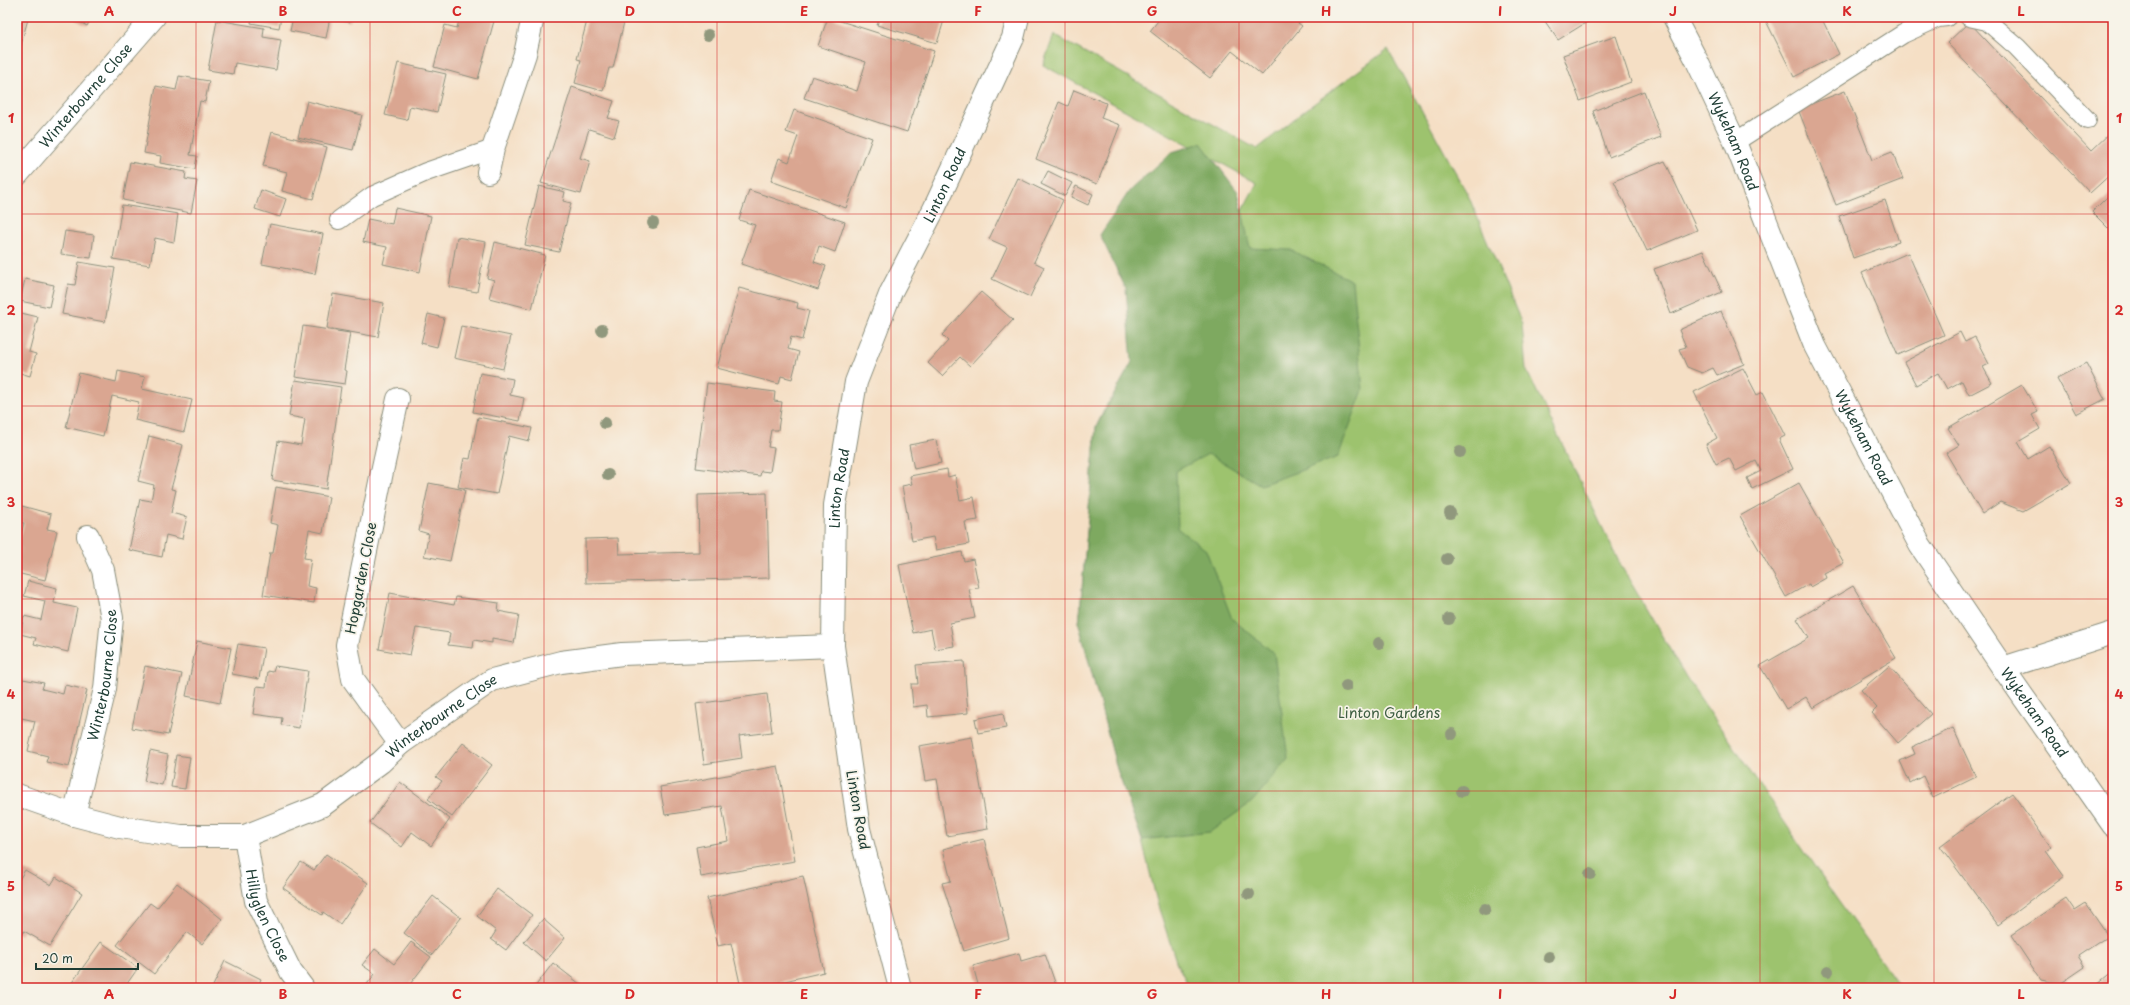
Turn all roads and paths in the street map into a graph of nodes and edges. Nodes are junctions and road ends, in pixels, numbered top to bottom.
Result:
1 (154, 17) edge
2 (533, 17) edge
3 (1018, 17) edge
4 (1674, 17) edge
5 (1947, 17) edge
6 (1969, 17) edge
7 (2087, 120) dead end
8 (1735, 142) junction
9 (493, 149) junction
10 (488, 172) dead end
11 (17, 175) edge
12 (339, 220) dead end
13 (398, 399) dead end
14 (88, 536) dead end
15 (2113, 633) edge
16 (833, 646) junction
17 (2003, 668) junction
18 (400, 744) junction
19 (17, 795) edge
20 (74, 815) junction
21 (2113, 825) edge
22 (245, 836) junction
23 (303, 988) edge
24 (900, 988) edge

1 - 11 street, Winterbourne Close
2 - 9 street
3 - 16 street, Linton Road
4 - 8 street, Wykeham Road
5 - 8 lane
6 - 7 lane
8 - 17 street, Wykeham Road
9 - 10 street
9 - 12 lane
13 - 18 street, Hopgarden Close
14 - 20 street, Winterbourne Close
15 - 17 street
16 - 18 street, Winterbourne Close
16 - 24 street, Linton Road
17 - 21 street, Wykeham Road
18 - 22 street, Winterbourne Close
19 - 20 street, Winterbourne Close
20 - 22 street, Winterbourne Close
22 - 23 street, Hillyglen Close

